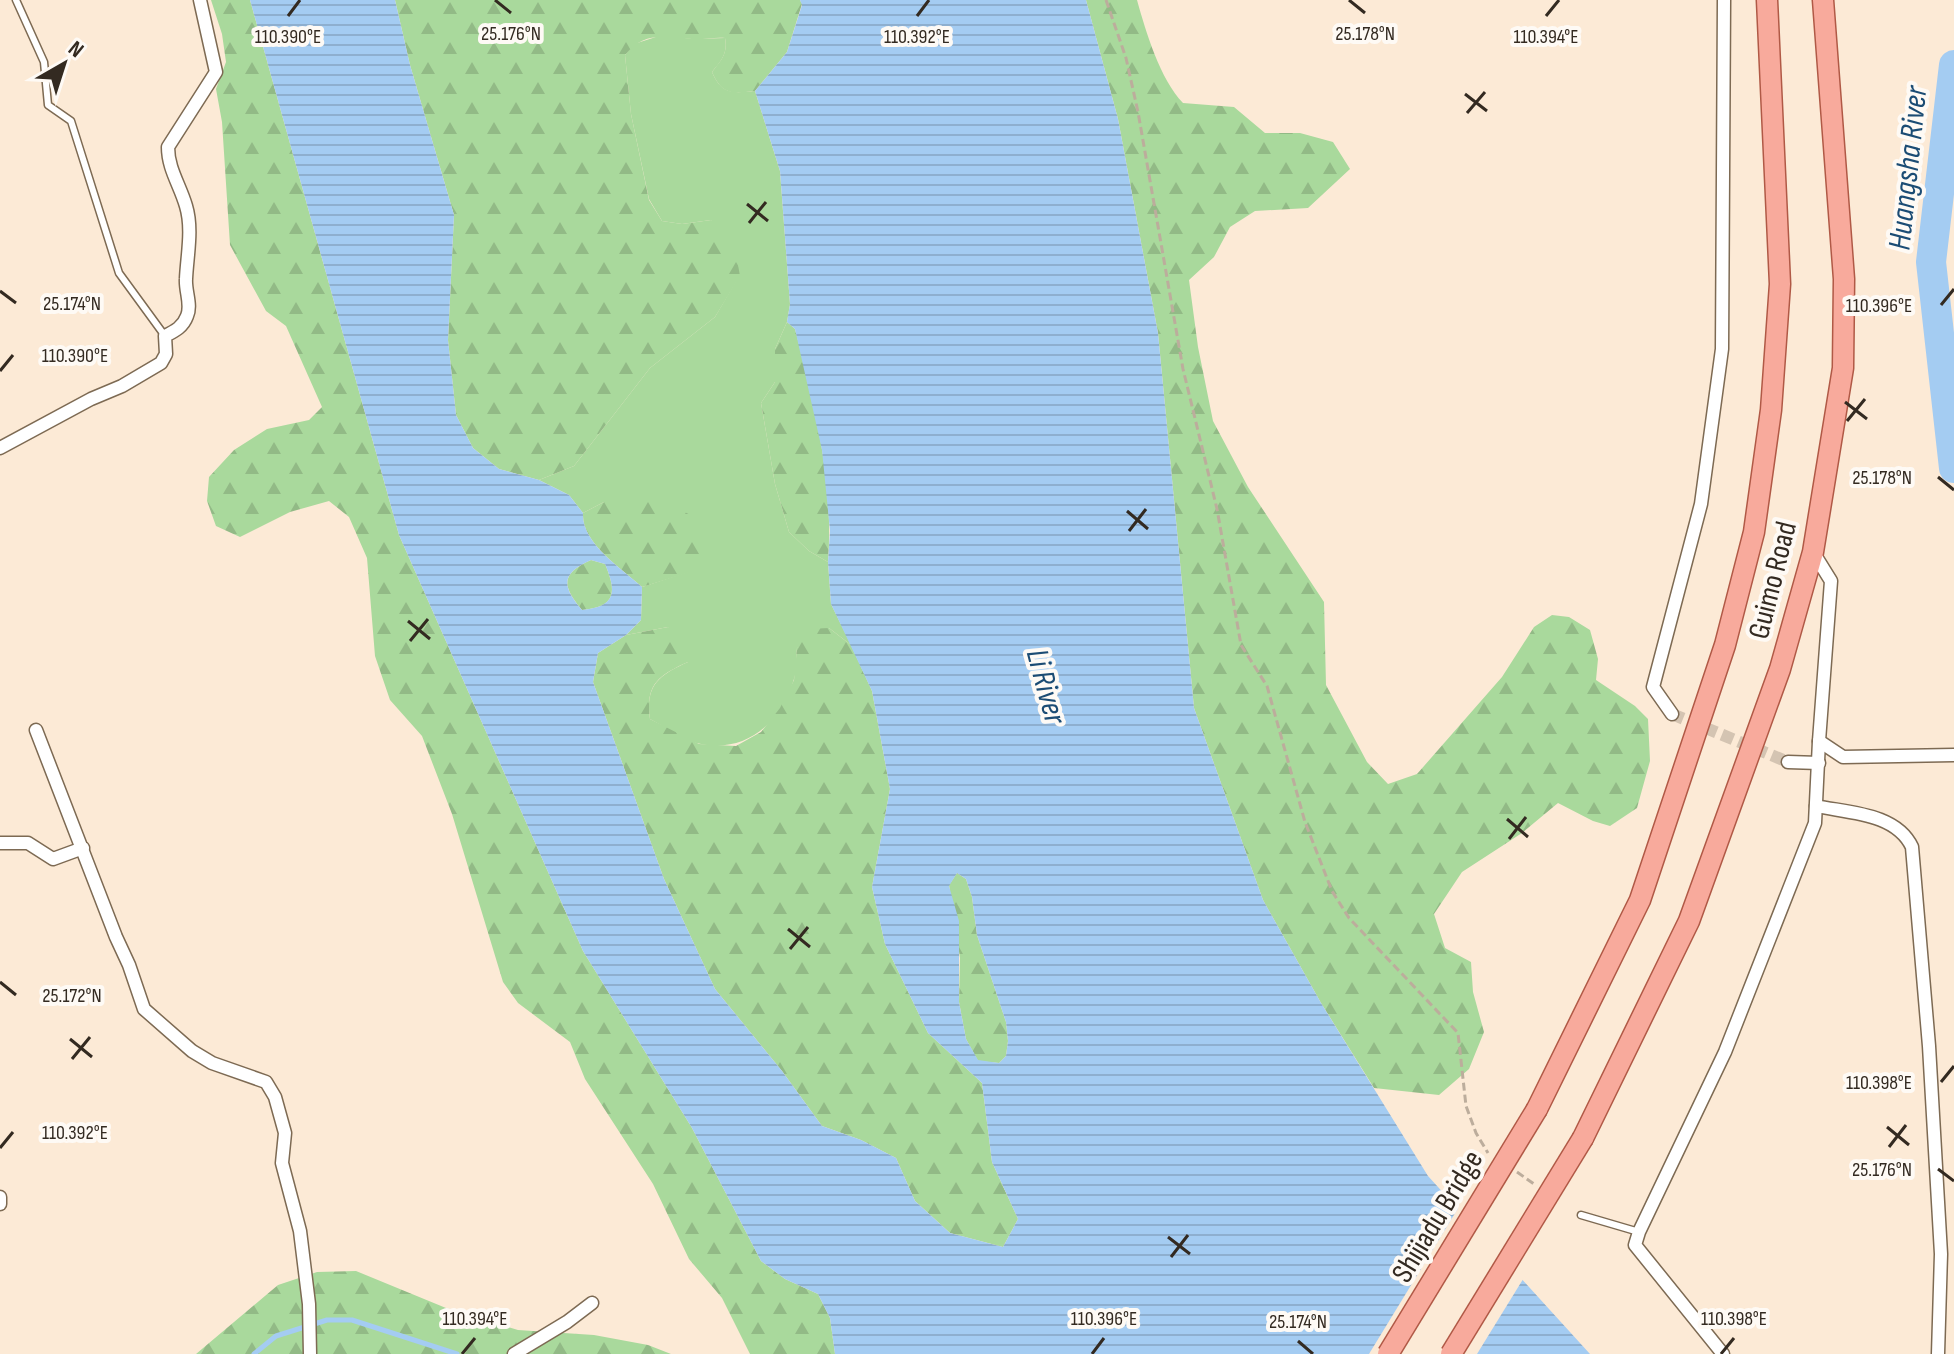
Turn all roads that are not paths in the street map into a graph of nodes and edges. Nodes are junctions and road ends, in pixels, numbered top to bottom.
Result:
1 (16, 0) edge
2 (200, 0) edge
3 (1724, 0) edge
4 (1767, 0) edge
5 (1823, 0) edge
6 (165, 336) junction
7 (0, 448) edge
8 (1813, 552) junction
9 (1672, 714) tunnel mouth
10 (36, 730) dead end
11 (1819, 741) junction
12 (1954, 755) edge
13 (1788, 762) tunnel mouth
14 (1819, 763) junction
15 (1816, 806) junction
16 (0, 843) edge
17 (83, 848) junction
18 (1537, 1109) joint
19 (0, 1197) edge
20 (0, 1204) edge
21 (1581, 1215) dead end
22 (1639, 1232) junction
23 (592, 1303) dead end
24 (309, 1349) edge
25 (514, 1353) edge
26 (1388, 1354) edge
27 (1451, 1354) edge
28 (1723, 1354) edge
29 (1938, 1354) edge

1 - 6 lane
2 - 6 street
3 - 9 street
4 - 18 main road, Guimo Road
5 - 8 main road, Guimo Road
6 - 7 street
8 - 11 street
8 - 27 main road, Guimo Road, bridge
10 - 17 street
11 - 12 street
11 - 14 street
13 - 14 street
14 - 15 street
15 - 22 street
15 - 29 street
16 - 17 street
17 - 24 street
18 - 26 main road, Shijiadu Bridge, bridge
19 - 20 street
21 - 22 lane
22 - 28 street
23 - 25 street

